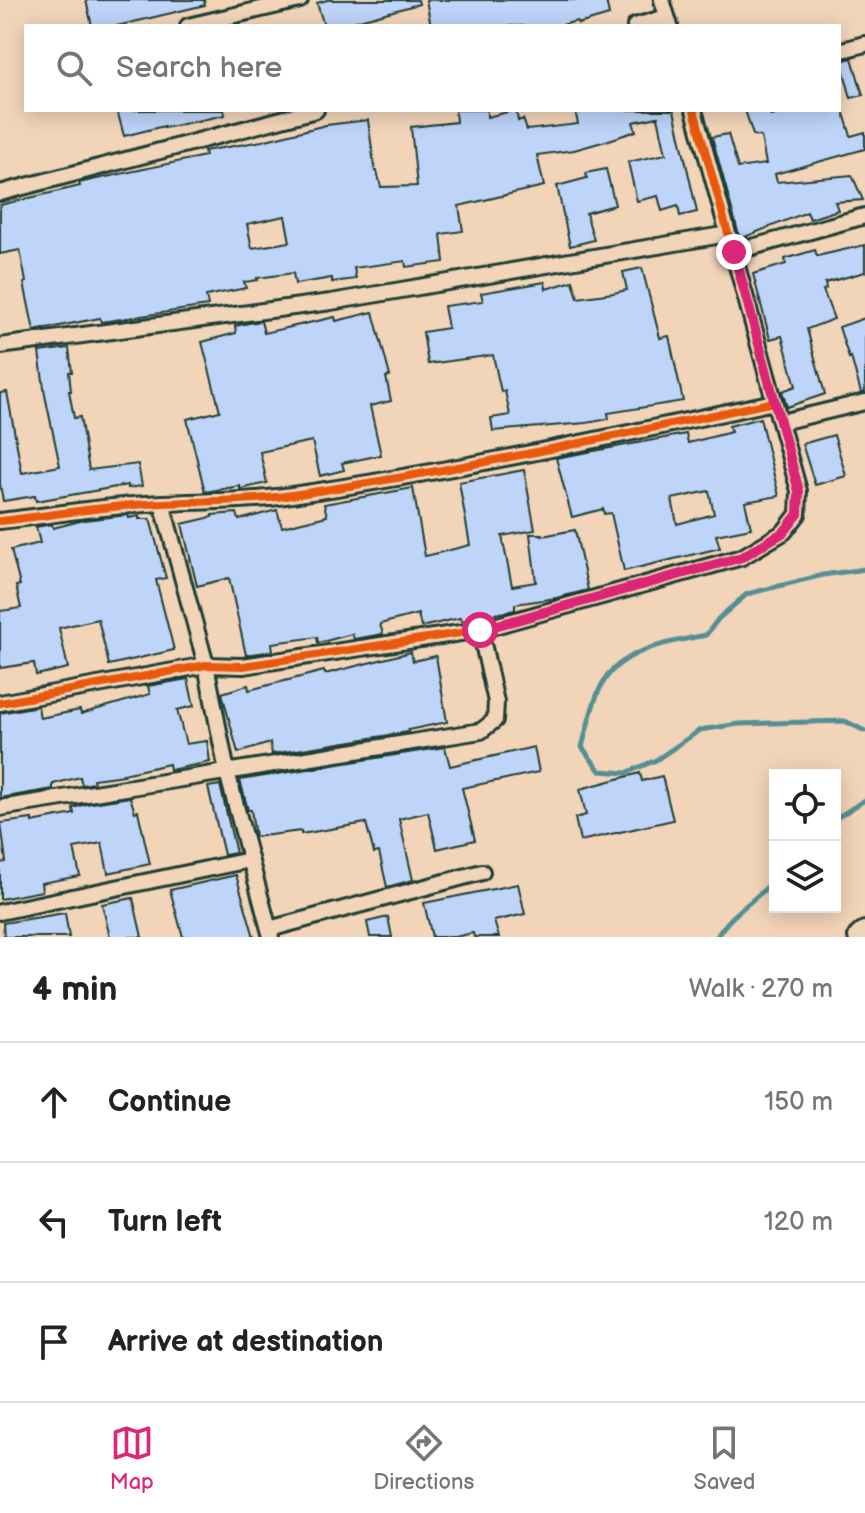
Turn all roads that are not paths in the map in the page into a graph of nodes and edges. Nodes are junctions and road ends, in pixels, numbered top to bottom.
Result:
1 (300, 0) edge
2 (662, 0) edge
3 (669, 22) edge
4 (197, 24) edge
5 (865, 44) edge
6 (841, 50) edge
7 (308, 112) edge
8 (695, 112) edge
9 (0, 193) edge
10 (865, 216) edge
11 (728, 234) junction
12 (734, 252) junction
13 (0, 346) edge
14 (774, 402) junction
15 (865, 402) edge
16 (781, 422) junction
17 (162, 503) junction
18 (0, 521) edge
19 (480, 630) junction
20 (206, 665) junction
21 (0, 703) edge
22 (227, 772) junction
23 (0, 808) edge
24 (250, 860) junction
25 (482, 872) dead end
26 (0, 912) edge
27 (865, 932) edge
28 (270, 933) edge
29 (859, 937) edge

1 - 4 street
2 - 3 street
5 - 6 street
7 - 9 street
8 - 11 street
10 - 12 street
11 - 12 street
11 - 13 street
12 - 14 street
14 - 16 street
14 - 17 street
15 - 16 street
16 - 19 street
17 - 18 street
17 - 20 street
19 - 20 street
19 - 22 street
20 - 21 street
20 - 22 street
22 - 23 street
22 - 24 street
24 - 26 street
24 - 28 street
25 - 28 street
27 - 29 street

